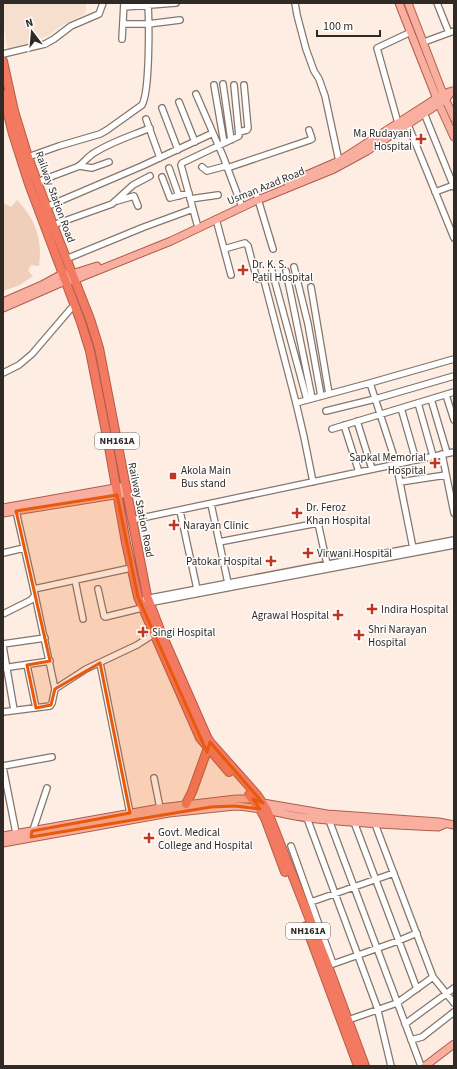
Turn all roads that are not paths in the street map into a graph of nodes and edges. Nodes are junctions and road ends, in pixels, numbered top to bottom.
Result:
1 (103, 3) edge
2 (176, 3) edge
3 (295, 3) edge
4 (399, 3) edge
5 (408, 3) edge
6 (438, 3) edge
7 (148, 4) edge
8 (124, 5) edge
9 (180, 20) dead end
10 (123, 24) junction
11 (148, 24) junction
12 (411, 32) junction
13 (452, 32) edge
14 (122, 39) dead end
15 (424, 42) junction
16 (3, 54) edge
17 (3, 61) edge
18 (223, 84) dead end
19 (214, 85) dead end
20 (234, 85) dead end
21 (244, 86) dead end
22 (453, 90) edge
23 (3, 94) edge
24 (196, 94) dead end
25 (441, 99) junction
26 (179, 102) dead end
27 (162, 108) dead end
28 (424, 113) junction
29 (454, 118) edge
30 (146, 119) dead end
31 (406, 121) junction
32 (398, 123) junction
33 (150, 128) junction
34 (309, 130) dead end
35 (239, 132) junction
36 (213, 134) junction
37 (454, 137) edge
38 (231, 140) junction
39 (195, 142) junction
40 (224, 143) junction
41 (218, 146) junction
42 (178, 150) junction
43 (28, 157) junction
44 (160, 158) junction
45 (339, 161) junction
46 (109, 162) dead end
47 (79, 166) junction
48 (202, 167) dead end
49 (227, 167) junction
50 (169, 168) dead end
51 (150, 176) dead end
52 (162, 177) dead end
53 (37, 182) junction
54 (454, 185) edge
55 (436, 192) junction
56 (218, 195) dead end
57 (179, 196) junction
58 (190, 196) junction
59 (257, 198) junction
60 (115, 202) junction
61 (241, 205) junction
62 (138, 206) dead end
63 (46, 207) junction
64 (193, 209) junction
65 (216, 219) junction
66 (197, 224) junction
67 (53, 225) junction
68 (454, 238) edge
69 (224, 249) junction
70 (273, 250) dead end
71 (66, 259) junction
72 (294, 267) dead end
73 (272, 271) dead end
74 (286, 271) dead end
75 (231, 275) dead end
76 (73, 277) junction
77 (63, 278) junction
78 (311, 287) dead end
79 (14, 300) junction
80 (3, 302) edge
81 (74, 305) junction
82 (3, 308) edge
83 (454, 359) edge
84 (3, 373) edge
85 (454, 376) edge
86 (370, 383) junction
87 (454, 392) edge
88 (329, 394) junction
89 (446, 395) junction
90 (322, 396) junction
91 (310, 399) junction
92 (375, 399) junction
93 (431, 399) junction
94 (296, 403) junction
95 (418, 403) junction
96 (400, 408) junction
97 (326, 411) dead end
98 (379, 414) junction
99 (454, 420) edge
100 (357, 421) junction
101 (344, 425) junction
102 (332, 428) dead end
103 (454, 452) edge
104 (444, 454) junction
105 (433, 456) junction
106 (416, 460) junction
107 (396, 464) junction
108 (372, 469) junction
109 (359, 472) junction
110 (446, 475) junction
111 (313, 482) junction
112 (400, 482) junction
113 (126, 490) junction
114 (117, 492) junction
115 (452, 496) edge
116 (211, 504) junction
117 (3, 508) edge
118 (16, 511) junction
119 (180, 511) junction
120 (3, 513) edge
121 (454, 513) edge
122 (132, 520) junction
123 (454, 540) edge
124 (219, 542) junction
125 (454, 545) edge
126 (24, 548) junction
127 (413, 548) junction
128 (3, 553) edge
129 (327, 564) junction
130 (131, 568) junction
131 (74, 580) junction
132 (228, 583) junction
133 (34, 589) junction
134 (98, 589) dead end
135 (197, 589) junction
136 (35, 595) junction
137 (148, 600) junction
138 (140, 604) junction
139 (3, 614) edge
140 (83, 619) dead end
141 (154, 634) junction
142 (45, 638) junction
143 (3, 645) edge
144 (50, 661) junction
145 (100, 663) junction
146 (27, 665) junction
147 (5, 668) edge
148 (55, 689) junction
149 (36, 708) junction
150 (14, 710) junction
151 (3, 712) edge
152 (209, 745) junction
153 (52, 758) dead end
154 (3, 767) edge
155 (154, 778) dead end
156 (47, 788) dead end
157 (253, 799) junction
158 (186, 804) junction
159 (264, 807) junction
160 (160, 808) junction
161 (130, 813) junction
162 (307, 818) junction
163 (329, 820) junction
164 (354, 822) junction
165 (374, 824) junction
166 (445, 824) junction
167 (454, 825) edge
168 (16, 833) junction
169 (31, 834) junction
170 (3, 836) edge
171 (3, 843) edge
172 (292, 846) dead end
173 (394, 873) junction
174 (375, 879) junction
175 (354, 886) junction
176 (335, 893) junction
177 (311, 902) junction
178 (417, 933) junction
179 (398, 941) junction
180 (377, 948) junction
181 (358, 955) junction
182 (433, 977) junction
183 (454, 988) edge
184 (417, 989) junction
185 (447, 994) junction
186 (397, 1003) junction
187 (454, 1003) edge
188 (378, 1010) junction
189 (454, 1012) edge
190 (348, 1020) junction
191 (405, 1024) junction
192 (411, 1040) junction
193 (454, 1044) edge
194 (358, 1066) edge
195 (365, 1066) edge
196 (391, 1066) edge
197 (420, 1066) edge
198 (426, 1066) edge

1 - 16 street
2 - 7 street
3 - 45 street
4 - 12 main road
5 - 15 main road
6 - 13 street
7 - 8 street
7 - 11 street
8 - 10 street
9 - 11 street
10 - 11 street
10 - 14 street
11 - 43 street
12 - 25 main road
12 - 32 street
13 - 15 street
15 - 25 main road
17 - 43 highway, Railway Station Road / NH161A
18 - 38 street
19 - 40 street
20 - 35 street
21 - 35 street
22 - 25 main road, Usman Azad Road
23 - 77 highway, Railway Station Road / NH161A
24 - 36 street
25 - 28 main road, Usman Azad Road
25 - 29 main road
25 - 31 main road, Usman Azad Road
25 - 37 main road
26 - 39 street
27 - 42 street
28 - 31 main road, Usman Azad Road
28 - 54 street
30 - 33 street
31 - 32 main road, Usman Azad Road
31 - 55 street
31 - 59 main road, Usman Azad Road
32 - 45 main road, Usman Azad Road
33 - 44 street
33 - 47 street
34 - 49 street
35 - 38 street
36 - 39 street
36 - 41 street
38 - 40 street
39 - 42 street
40 - 41 street
41 - 49 street
41 - 58 street
42 - 44 street
43 - 53 highway, Railway Station Road / NH161A
44 - 63 street
45 - 59 main road, Usman Azad Road
46 - 47 street
47 - 53 street
48 - 49 street
49 - 61 street
50 - 57 street
51 - 60 street
52 - 57 street
53 - 63 highway, Railway Station Road / NH161A
54 - 55 street
55 - 68 street
56 - 58 street
57 - 58 street
58 - 64 street
59 - 61 main road, Usman Azad Road
59 - 70 street
60 - 62 street
60 - 67 street
61 - 65 main road, Usman Azad Road
61 - 66 main road, Usman Azad Road
63 - 67 highway, Railway Station Road / NH161A
64 - 66 street
64 - 71 street
65 - 69 street
65 - 76 main road, Usman Azad Road
66 - 76 main road, Usman Azad Road
67 - 71 highway, Railway Station Road / NH161A
69 - 75 street
69 - 94 street
71 - 76 highway, Railway Station Road / NH161A
72 - 90 street
73 - 91 street
74 - 91 street
76 - 77 main road
76 - 113 highway, Railway Station Road / NH161A
77 - 79 main road
77 - 81 highway, Railway Station Road / NH161A
78 - 88 street
79 - 80 main road
79 - 82 main road
81 - 84 street
81 - 114 highway, Railway Station Road / NH161A
83 - 86 street
85 - 92 street
86 - 88 street
86 - 92 street
87 - 89 street
88 - 90 street
89 - 93 street
89 - 99 street
90 - 91 street
91 - 94 street
92 - 97 street
92 - 98 street
93 - 95 street
93 - 104 street
94 - 111 street
95 - 96 street
95 - 105 street
96 - 98 street
96 - 106 street
98 - 100 street
98 - 107 street
100 - 101 street
100 - 108 street
101 - 102 street
101 - 109 street
103 - 104 street
104 - 105 street
104 - 110 street
105 - 106 street
106 - 107 street
107 - 108 street
107 - 112 street
108 - 109 street
109 - 111 street
110 - 112 street
110 - 115 street
111 - 116 street
112 - 127 street
113 - 114 main road
113 - 122 highway, Railway Station Road / NH161A
114 - 117 main road
114 - 118 main road
114 - 130 highway, Railway Station Road / NH161A
115 - 121 street
116 - 119 street
116 - 124 street
118 - 120 main road
118 - 126 street
119 - 122 street
119 - 135 street
122 - 137 highway, Railway Station Road / NH161A
123 - 127 street
124 - 129 street
124 - 132 street
125 - 137 street
126 - 128 street
126 - 133 street
127 - 129 street
129 - 132 street
130 - 131 street
130 - 138 highway, Railway Station Road / NH161A
131 - 133 street
131 - 140 street
132 - 135 street
133 - 136 street
134 - 138 street
135 - 137 street
136 - 139 street
136 - 142 street
137 - 138 street
137 - 152 highway, Railway Station Road / NH161A
138 - 141 highway, Railway Station Road / NH161A
141 - 145 street
141 - 152 highway, Railway Station Road / NH161A
142 - 143 street
142 - 144 street
143 - 147 street
144 - 146 street
144 - 148 street
145 - 148 street
145 - 161 street
146 - 147 street
146 - 149 street
147 - 150 street
148 - 149 street
149 - 150 street
150 - 151 street
152 - 157 highway, Railway Station Road / NH161A
152 - 158 highway
152 - 159 highway, Railway Station Road / NH161A
153 - 154 street
154 - 168 street
155 - 160 street
156 - 169 street
157 - 158 main road
157 - 159 highway, NH161A
158 - 160 main road
159 - 162 main road
159 - 166 main road
159 - 169 main road
159 - 190 highway, NH161A
159 - 194 highway, NH161A
160 - 161 main road
161 - 169 main road
162 - 163 main road
162 - 176 street
163 - 164 main road
163 - 175 street
164 - 165 main road
164 - 174 street
165 - 166 main road
165 - 173 street
166 - 167 main road
168 - 169 main road
168 - 170 main road
169 - 171 main road
172 - 177 street
173 - 174 street
173 - 178 street
174 - 175 street
174 - 179 street
175 - 176 street
175 - 180 street
176 - 177 street
176 - 181 street
177 - 181 street
178 - 179 street
178 - 182 street
179 - 180 street
179 - 184 street
180 - 181 street
180 - 186 street
181 - 188 street
182 - 184 street
182 - 185 street
183 - 185 street
184 - 186 street
185 - 187 street
185 - 191 street
186 - 188 street
186 - 191 street
188 - 190 street
188 - 196 street
189 - 192 street
190 - 195 highway, NH161A
191 - 192 street
192 - 197 street
193 - 198 main road

